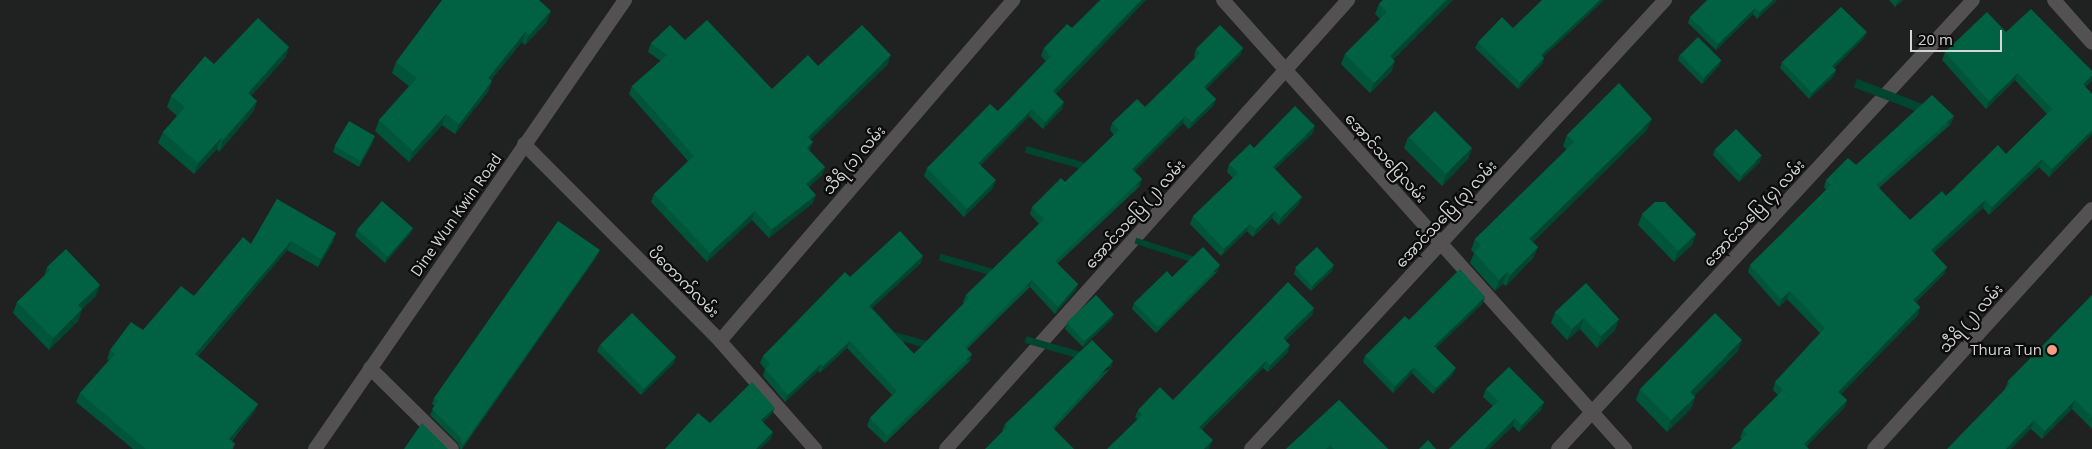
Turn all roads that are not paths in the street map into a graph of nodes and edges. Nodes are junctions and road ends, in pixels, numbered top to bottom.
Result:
1 (625, 0) edge
2 (1013, 0) edge
3 (1223, 0) edge
4 (1348, 0) edge
5 (1665, 0) edge
6 (1974, 0) edge
7 (2054, 0) edge
8 (2092, 43) edge
9 (1286, 70) junction
10 (524, 144) junction
11 (2092, 209) edge
12 (1440, 244) junction
13 (720, 341) junction
14 (370, 368) junction
15 (1592, 412) junction
16 (315, 449) edge
17 (452, 449) edge
18 (814, 449) edge
19 (946, 449) edge
20 (1251, 449) edge
21 (1558, 449) edge
22 (1625, 449) edge
23 (1874, 449) edge

1 - 10 street, Dine Wun Kwin Road
2 - 13 street, သီရိ (၁) လမ်း
3 - 9 street, အောင်သပြေလမ်း
4 - 9 street, အောင်သပြေ (၂) လမ်း
5 - 12 street, အောင်သပြေ (၃) လမ်း
6 - 15 street, အောင်သပြေ (၄) လမ်း
7 - 8 street
9 - 12 street, အောင်သပြေလမ်း
9 - 19 street, အောင်သပြေ (၂) လမ်း
10 - 13 street, ပိတောက်လမ်း
10 - 14 street, Dine Wun Kwin Road
11 - 23 street, သီရိ (၂) လမ်း
12 - 15 street, အောင်သပြေလမ်း
12 - 20 street, အောင်သပြေ (၃) လမ်း
13 - 18 street, ပိတောက်လမ်း
14 - 16 street, Dine Wun Kwin Road
14 - 17 street
15 - 21 street, အောင်သပြေ (၄) လမ်း
15 - 22 street, အောင်သပြေလမ်း

